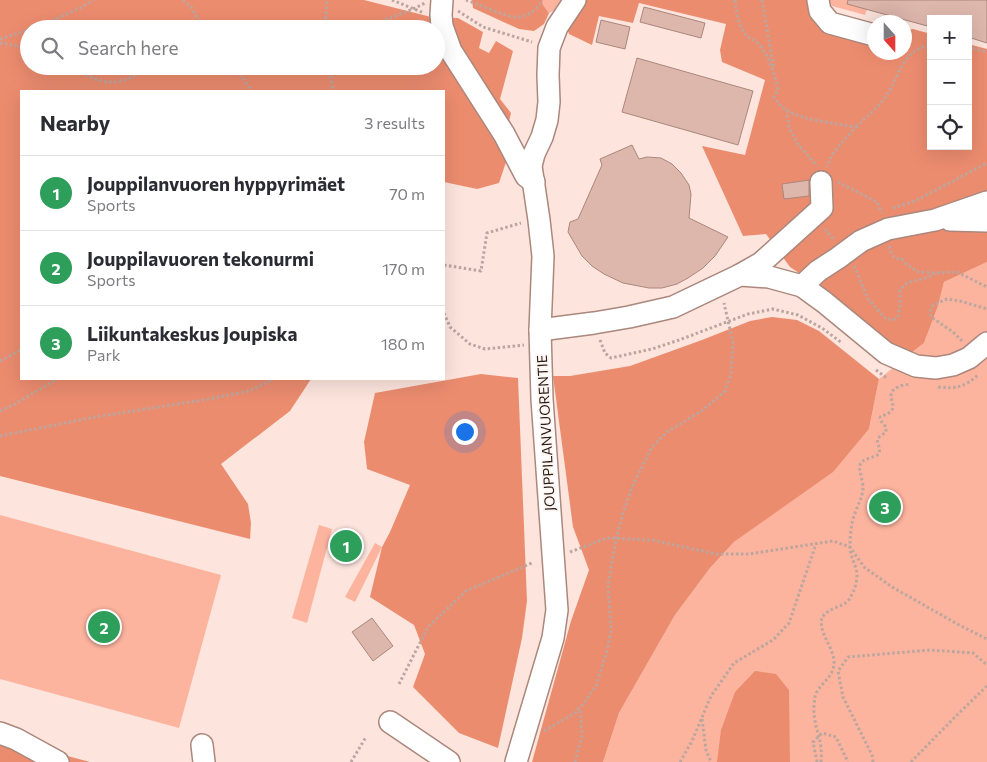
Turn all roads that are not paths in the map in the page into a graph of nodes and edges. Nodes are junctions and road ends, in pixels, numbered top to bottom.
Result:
1 (575, 0) edge
2 (818, 0) edge
3 (442, 2) edge
4 (442, 20) edge
5 (867, 33) edge
6 (445, 34) edge
7 (534, 182) junction
8 (823, 188) road end
9 (987, 202) edge
10 (932, 220) junction
11 (987, 221) edge
12 (740, 275) junction
13 (802, 286) junction
14 (536, 337) junction
15 (987, 343) edge
16 (390, 722) dead end
17 (0, 732) edge
18 (58, 762) edge
19 (449, 762) edge
20 (516, 762) edge

1 - 7 street, JOUPPILANVUORENTIE
2 - 5 street
3 - 4 street
6 - 7 street
7 - 14 street, JOUPPILANVUORENTIE
8 - 12 street
9 - 10 street
10 - 11 street
10 - 13 street
12 - 13 street
12 - 14 street
13 - 15 street
14 - 20 street, JOUPPILANVUORENTIE
16 - 19 street
17 - 18 street

